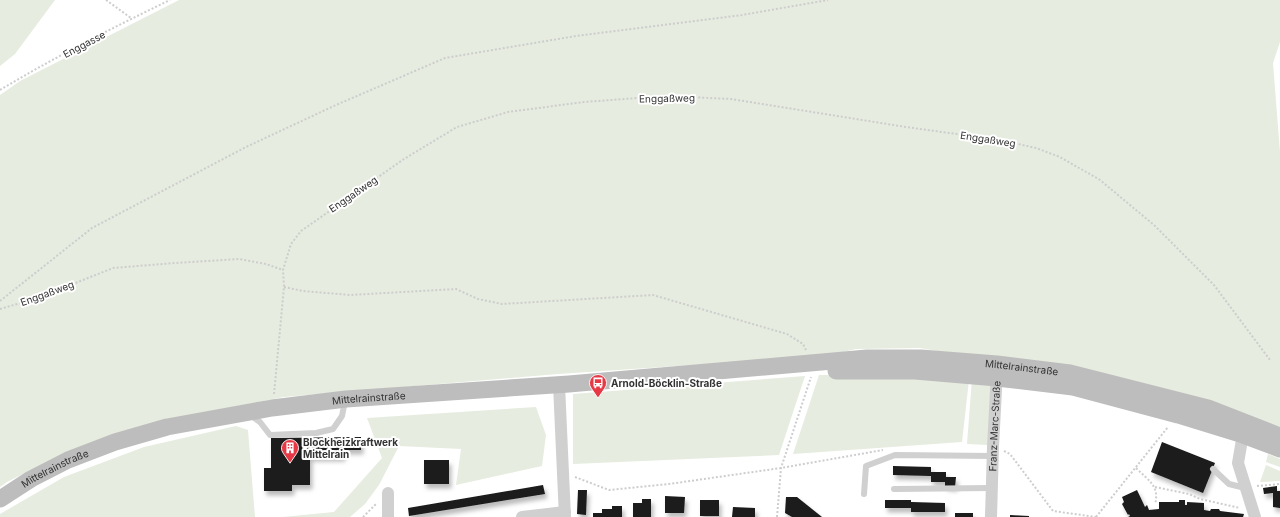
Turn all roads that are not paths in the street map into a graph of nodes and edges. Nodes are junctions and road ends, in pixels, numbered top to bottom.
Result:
1 (997, 371) junction
2 (559, 385) junction
3 (346, 399) junction
4 (248, 413) junction
5 (1244, 429) junction
6 (1280, 436) edge
7 (1280, 449) edge
8 (993, 452) junction
9 (1213, 469) dead end
10 (992, 488) junction
11 (1246, 488) junction
12 (894, 489) dead end
13 (388, 493) road end
14 (864, 494) dead end
15 (0, 499) edge
16 (1253, 512) edge
17 (565, 515) edge
18 (388, 517) edge
19 (522, 517) edge
20 (991, 517) edge

1 - 2 street, Mittelrainstraße
1 - 5 street, Mittelrainstraße
1 - 5 street, Mittelrainstraße
1 - 8 street, Franz-Marc-Straße
2 - 3 street, Mittelrainstraße
2 - 17 street
3 - 4 street, Mittelrainstraße
3 - 4 lane
4 - 15 street, Mittelrainstraße
5 - 6 street, Mittelrainstraße
5 - 7 street, Mittelrainstraße
5 - 11 street
8 - 10 street, Franz-Marc-Straße
8 - 14 lane
9 - 11 lane
10 - 12 lane
10 - 20 street, Franz-Marc-Straße
11 - 16 street
13 - 18 street
17 - 19 street

